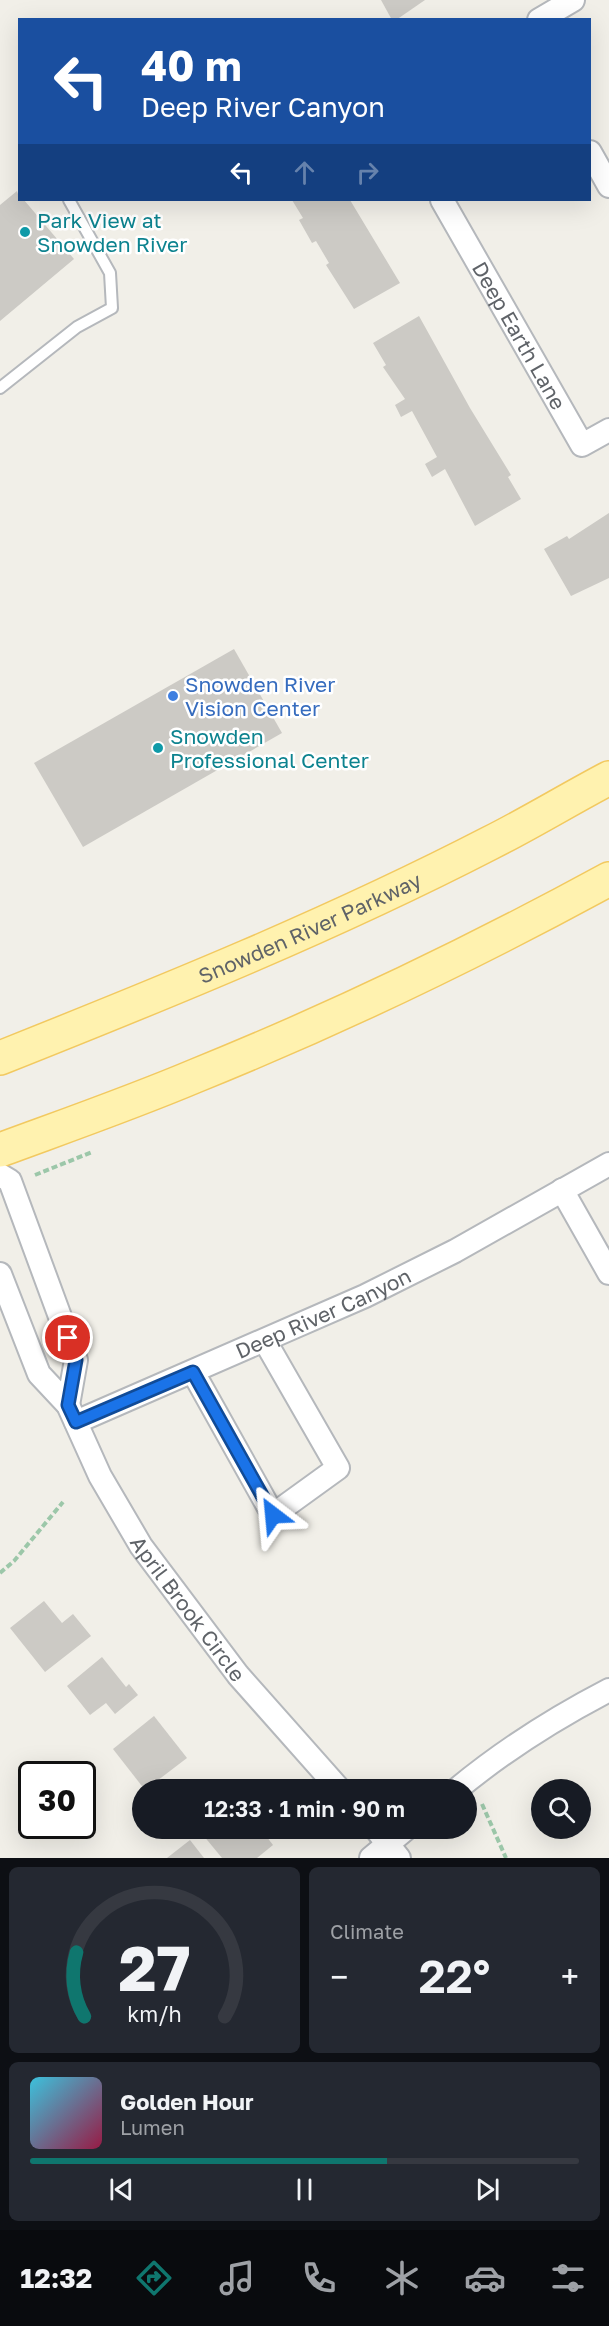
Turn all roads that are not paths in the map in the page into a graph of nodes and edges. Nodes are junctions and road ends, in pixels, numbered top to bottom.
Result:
1 (573, 0) edge
2 (542, 18) edge
3 (591, 154) edge
4 (609, 186) edge
5 (70, 201) edge
6 (443, 201) edge
7 (0, 388) edge
8 (609, 430) edge
9 (609, 777) edge
10 (609, 879) edge
11 (0, 1058) edge
12 (0, 1150) edge
13 (609, 1164) edge
14 (0, 1175) edge
15 (562, 1190) junction
16 (609, 1273) edge
17 (0, 1274) edge
18 (265, 1341) junction
19 (193, 1372) junction
20 (72, 1413) junction
21 (609, 1690) edge
22 (330, 1779) edge
23 (469, 1779) edge
24 (387, 1843) edge
25 (371, 1858) edge

1 - 2 street
3 - 4 street
5 - 7 lane
6 - 8 street, Deep Earth Lane
9 - 11 main road, Snowden River Parkway
10 - 12 main road
13 - 15 street, Deep River Canyon
14 - 20 street
15 - 16 street
15 - 18 street, Deep River Canyon
17 - 20 street, April Brook Circle
18 - 19 street, Deep River Canyon
18 - 19 street
19 - 20 street, Deep River Canyon
20 - 22 street, April Brook Circle
21 - 23 street
24 - 25 street

